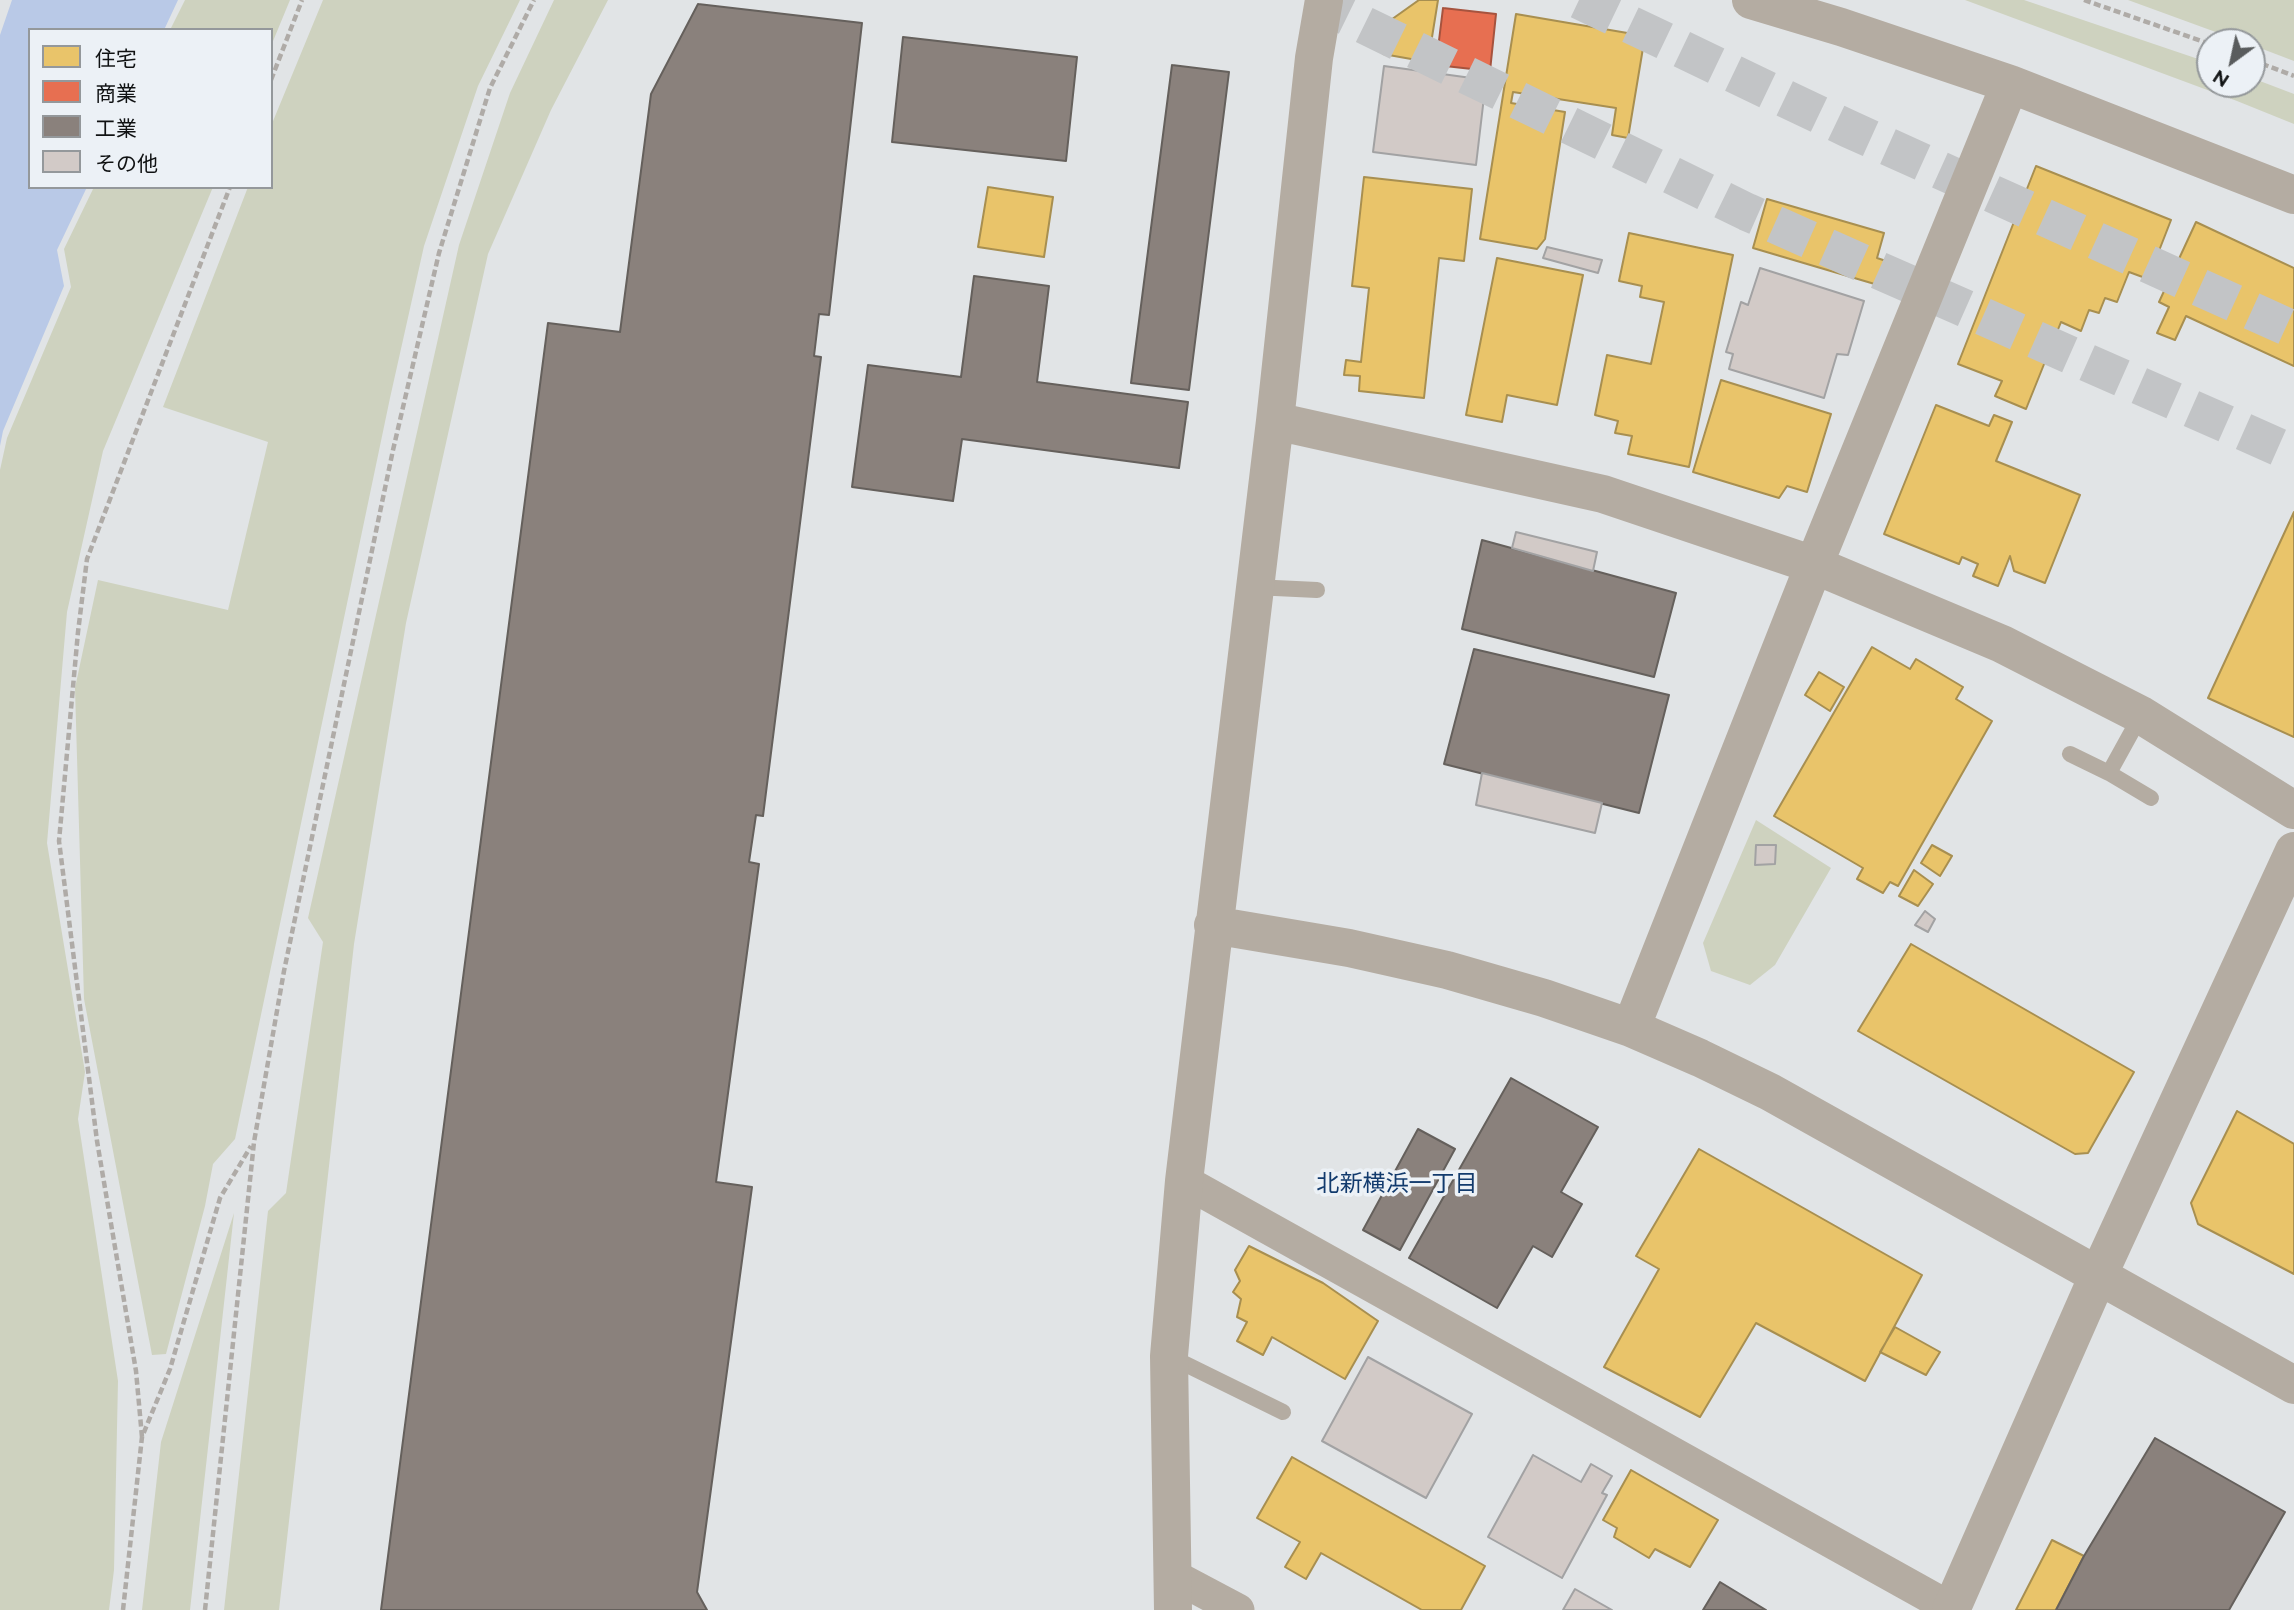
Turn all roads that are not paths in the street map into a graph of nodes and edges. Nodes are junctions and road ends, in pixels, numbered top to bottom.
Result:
1 (1324, 0) edge
2 (1751, 0) edge
3 (2010, 84) junction
4 (2294, 195) edge
5 (1275, 421) junction
6 (1814, 565) junction
7 (1254, 587) junction
8 (1317, 590) dead end
9 (2141, 715) junction
10 (2070, 754) dead end
11 (2109, 773) junction
12 (2151, 798) dead end
13 (2294, 810) edge
14 (2294, 852) edge
15 (1213, 925) junction
16 (1631, 1028) junction
17 (1184, 1181) junction
18 (2098, 1276) junction
19 (1169, 1356) junction
20 (2294, 1385) edge
21 (1283, 1412) dead end
22 (1173, 1592) edge
23 (1952, 1609) edge
24 (1238, 1610) edge

1 - 5 street
2 - 3 street
3 - 4 street
3 - 6 street
5 - 6 street
5 - 7 street
6 - 9 street
6 - 16 street
7 - 8 lane
7 - 15 street
9 - 11 lane
9 - 13 street
10 - 11 lane
11 - 12 lane
14 - 18 street
15 - 16 street
15 - 17 street
16 - 18 street
17 - 19 street
17 - 23 street
18 - 20 street
18 - 23 street
19 - 21 lane
19 - 22 street
22 - 24 street

